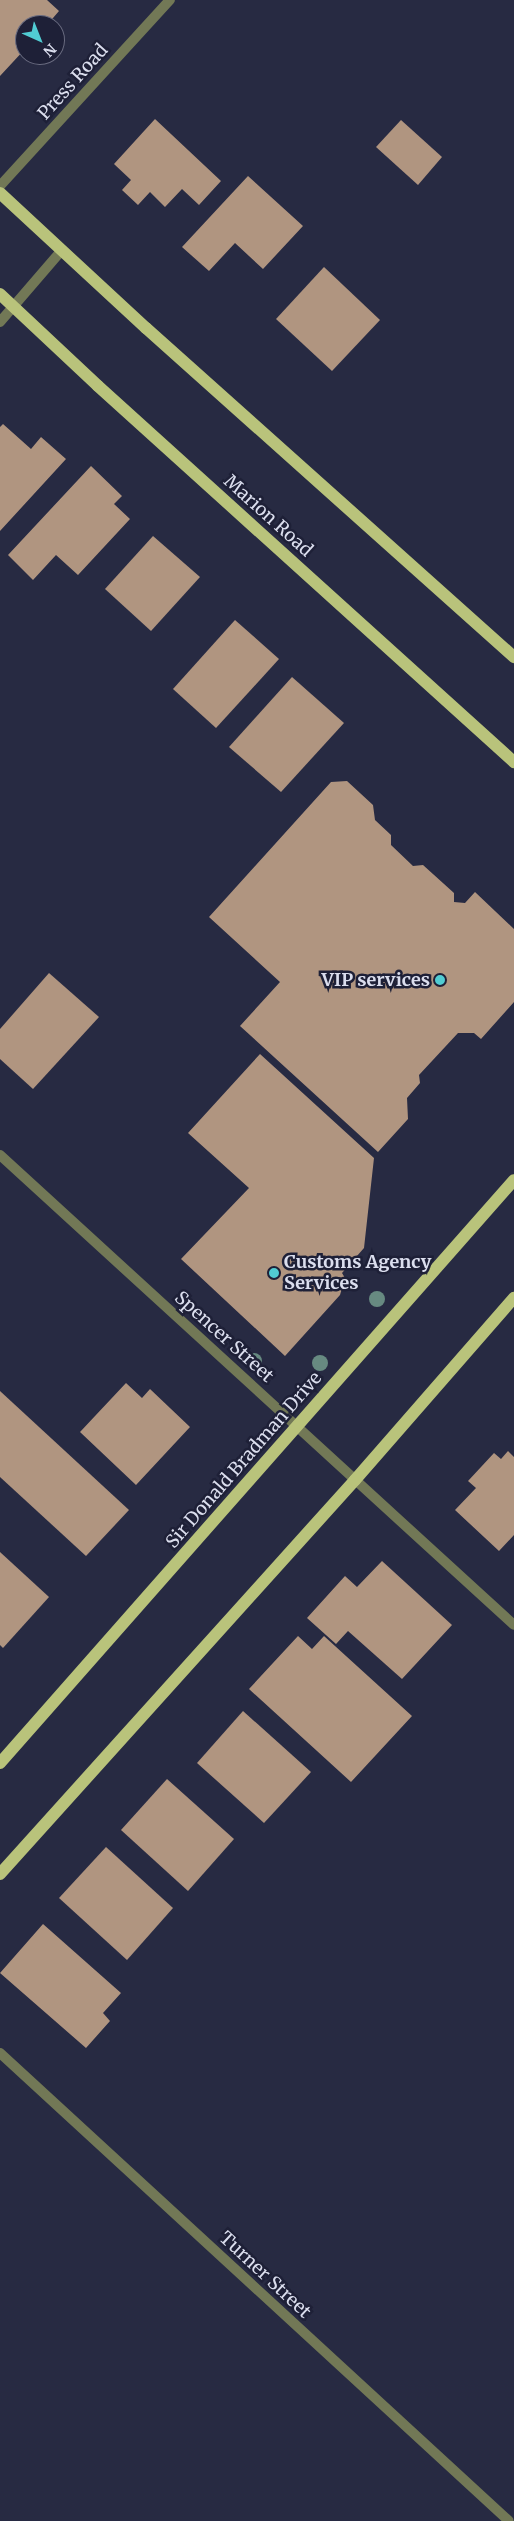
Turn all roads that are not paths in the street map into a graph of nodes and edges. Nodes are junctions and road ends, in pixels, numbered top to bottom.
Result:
1 (170, 0) edge
2 (0, 186) edge
3 (0, 193) edge
4 (62, 250) junction
5 (0, 294) edge
6 (14, 306) junction
7 (0, 322) edge
8 (514, 656) edge
9 (514, 762) edge
10 (0, 1155) edge
11 (514, 1180) edge
12 (514, 1298) edge
13 (297, 1426) junction
14 (355, 1480) junction
15 (514, 1624) edge
16 (0, 1763) edge
17 (0, 1874) edge
18 (0, 2053) edge
19 (509, 2521) edge

1 - 2 street, Press Road
3 - 4 main road
4 - 6 street
4 - 8 main road
5 - 6 main road, Marion Road
6 - 7 street
6 - 9 main road, Marion Road
10 - 13 street, Spencer Street
11 - 13 main road, Sir Donald Bradman Drive
12 - 14 main road
13 - 14 street, Spencer Street
13 - 16 main road, Sir Donald Bradman Drive
14 - 15 street, Spencer Street
14 - 17 main road
18 - 19 street, Turner Street

